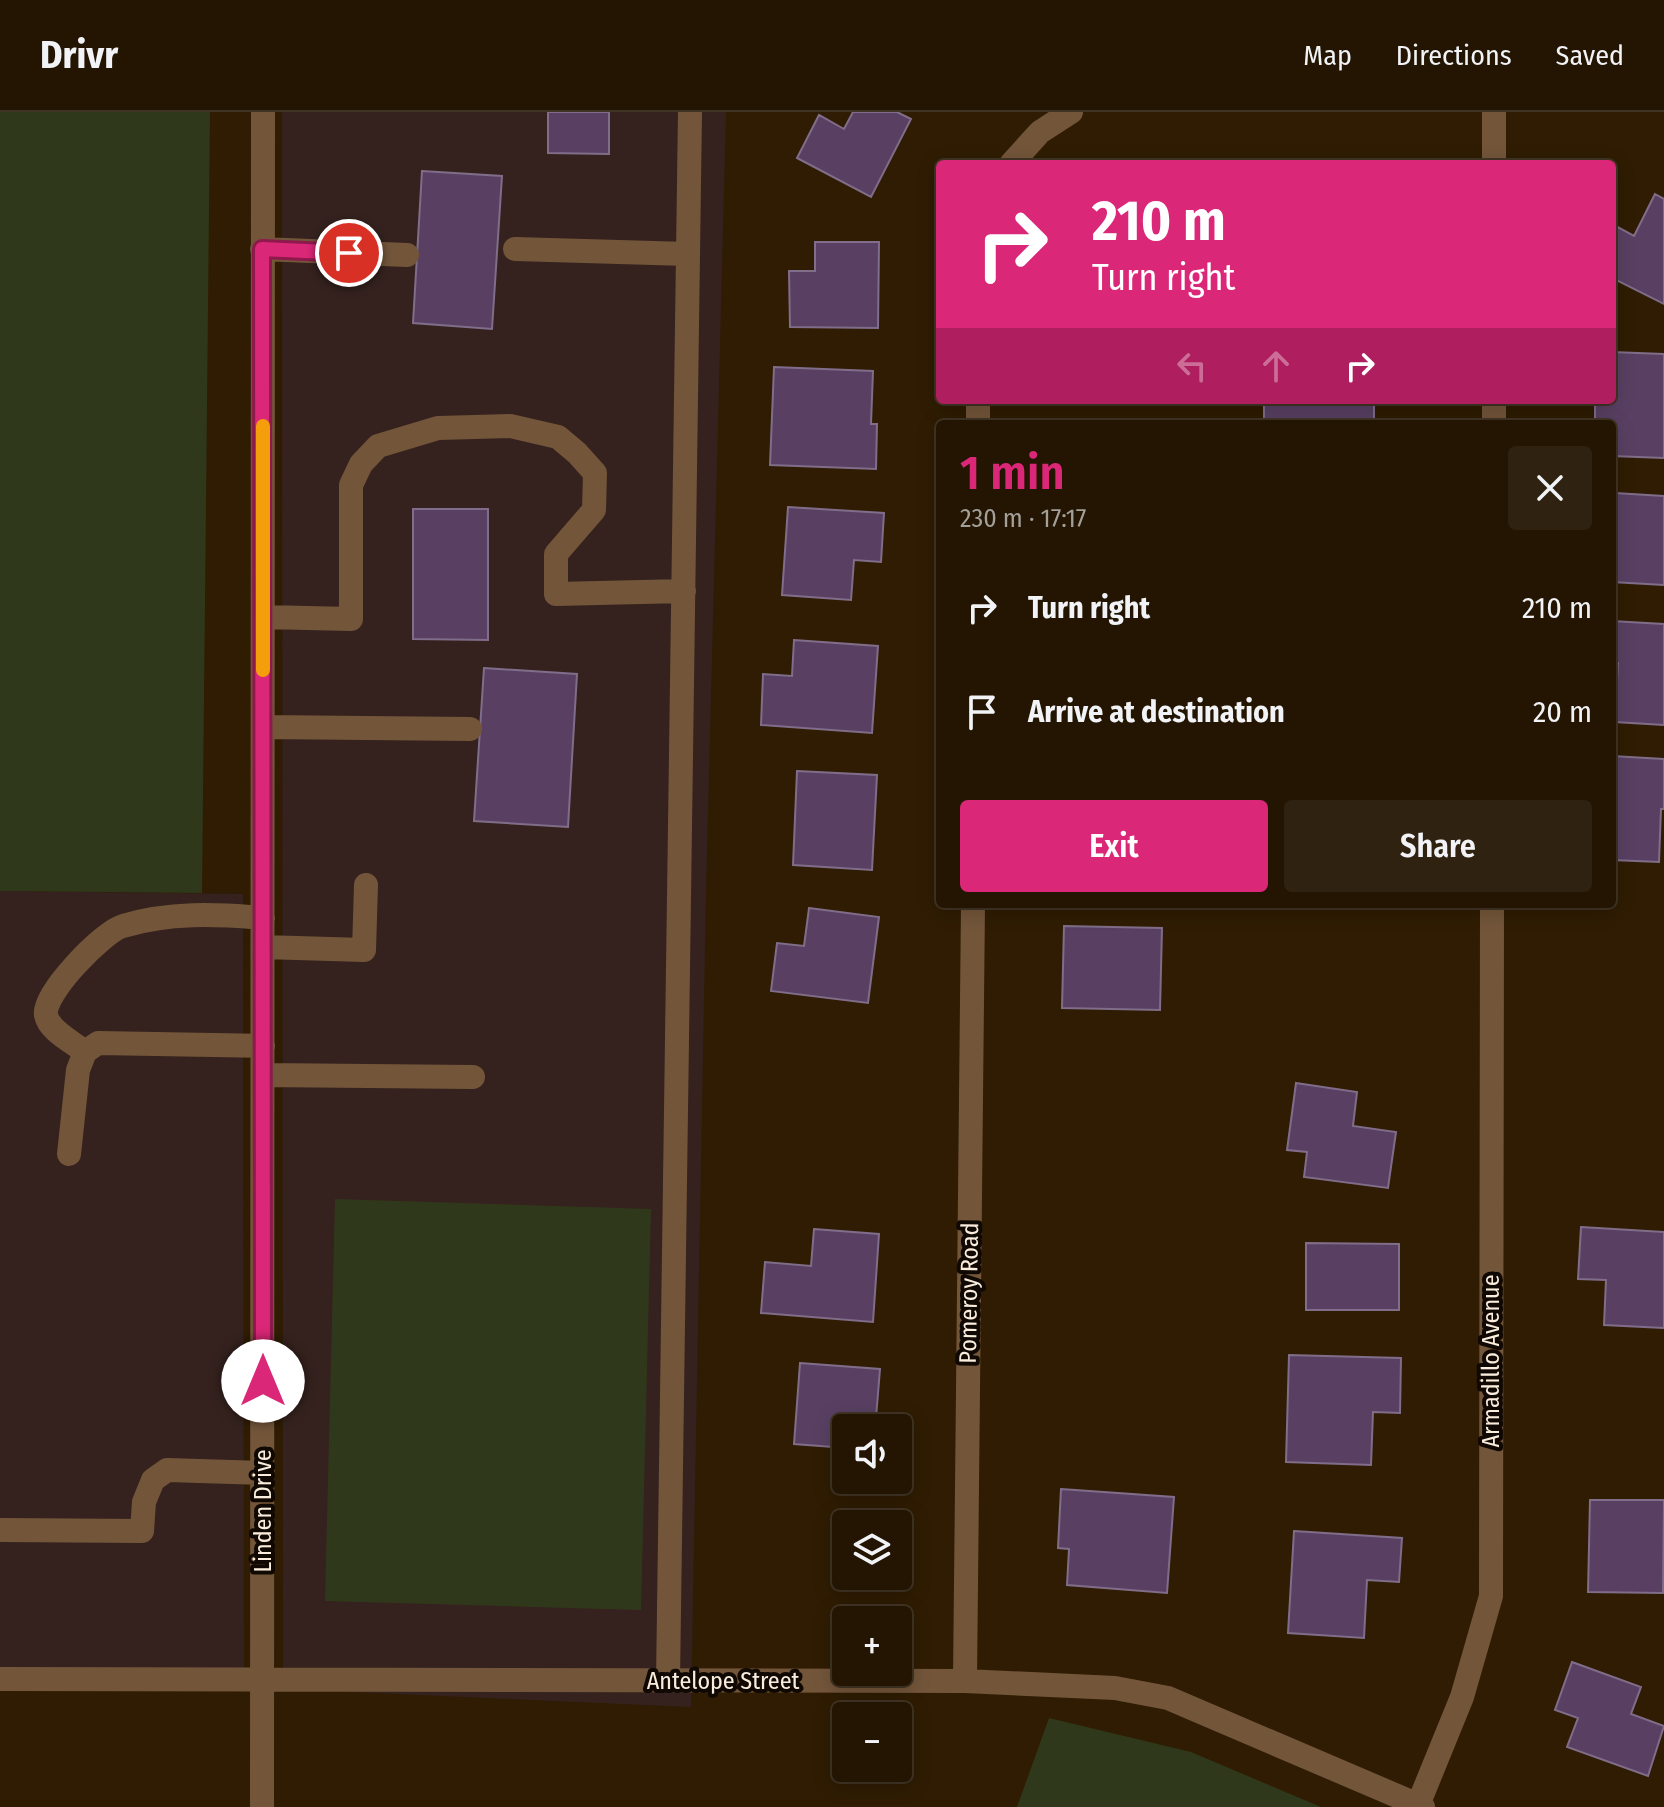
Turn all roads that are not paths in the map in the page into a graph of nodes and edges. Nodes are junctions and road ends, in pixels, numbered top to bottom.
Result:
1 (263, 112) edge
2 (690, 112) edge
3 (1071, 112) edge
4 (1494, 112) edge
5 (1015, 160) edge
6 (1494, 160) edge
7 (262, 249) junction
8 (515, 249) dead end
9 (688, 254) junction
10 (407, 255) dead end
11 (684, 591) junction
12 (263, 617) junction
13 (263, 727) junction
14 (470, 729) dead end
15 (366, 885) dead end
16 (973, 908) edge
17 (1492, 908) edge
18 (263, 918) junction
19 (263, 947) junction
20 (263, 1046) junction
21 (85, 1052) junction
22 (263, 1075) junction
23 (473, 1077) dead end
24 (69, 1154) dead end
25 (263, 1473) junction
26 (0, 1530) edge
27 (0, 1679) edge
28 (263, 1679) junction
29 (668, 1681) junction
30 (965, 1681) junction
31 (1420, 1806) edge
32 (262, 1807) edge

1 - 7 street, Linden Drive
2 - 9 street
3 - 5 street
4 - 6 street
7 - 10 street
7 - 12 street, Linden Drive
8 - 9 street
9 - 11 street
11 - 12 street
11 - 29 street
12 - 13 street, Linden Drive
13 - 14 street
13 - 18 street, Linden Drive
15 - 19 street
16 - 30 street, Pomeroy Road
17 - 31 street, Armadillo Avenue
18 - 19 street, Linden Drive
18 - 21 street
19 - 20 street, Linden Drive
20 - 21 street
20 - 22 street, Linden Drive
21 - 24 street
22 - 23 street
22 - 25 street, Linden Drive
25 - 26 street
25 - 28 street, Linden Drive
27 - 28 street, Antelope Street
28 - 29 street, Antelope Street
28 - 32 street, Linden Drive
29 - 30 street, Antelope Street
30 - 31 street, Antelope Street

